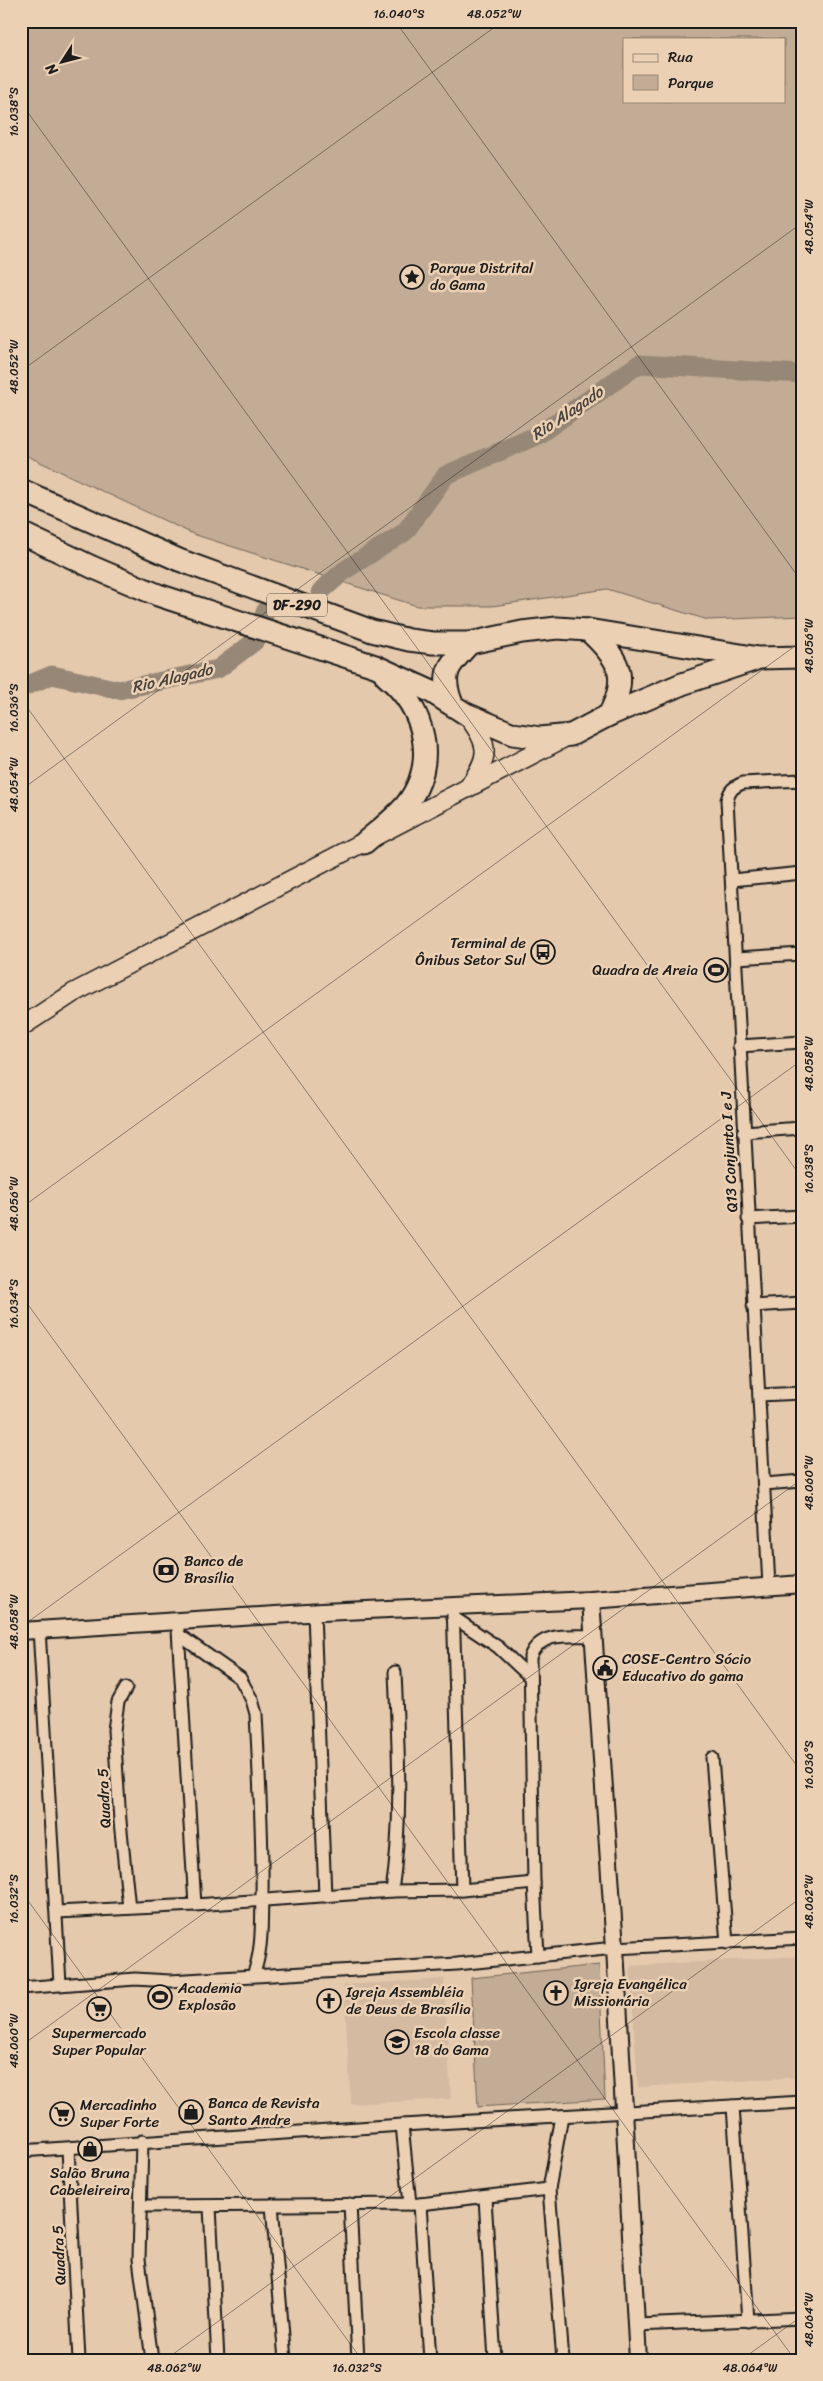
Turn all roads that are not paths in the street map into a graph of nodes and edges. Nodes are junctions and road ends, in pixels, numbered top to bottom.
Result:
1 (21, 490) edge
2 (21, 533) edge
3 (588, 630) junction
4 (470, 643) junction
5 (802, 657) edge
6 (759, 658) junction
7 (374, 666) junction
8 (459, 709) junction
9 (609, 715) junction
10 (571, 735) junction
11 (802, 780) edge
12 (468, 789) junction
13 (364, 843) junction
14 (802, 873) edge
15 (732, 880) junction
16 (802, 954) edge
17 (736, 958) junction
18 (21, 1027) edge
19 (802, 1042) edge
20 (739, 1046) junction
21 (802, 1128) edge
22 (743, 1132) junction
23 (802, 1216) edge
24 (748, 1219) junction
25 (802, 1303) edge
26 (753, 1306) junction
27 (802, 1392) edge
28 (759, 1395) junction
29 (802, 1481) edge
30 (764, 1484) junction
31 (802, 1584) edge
32 (769, 1586) junction
33 (591, 1600) junction
34 (453, 1611) junction
35 (314, 1613) junction
36 (178, 1628) junction
37 (39, 1630) junction
38 (21, 1631) edge
39 (593, 1636) junction
40 (395, 1672) dead end
41 (530, 1677) junction
42 (126, 1688) dead end
43 (712, 1758) dead end
44 (534, 1883) junction
45 (462, 1890) junction
46 (392, 1891) junction
47 (325, 1896) junction
48 (262, 1900) junction
49 (195, 1905) junction
50 (129, 1908) junction
51 (57, 1912) junction
52 (802, 1938) edge
53 (727, 1943) junction
54 (615, 1948) junction
55 (538, 1956) junction
56 (254, 1976) junction
57 (60, 1984) junction
58 (21, 1988) edge
59 (802, 2102) edge
60 (733, 2106) junction
61 (623, 2113) junction
62 (562, 2116) junction
63 (402, 2125) junction
64 (142, 2142) junction
65 (68, 2149) junction
66 (21, 2151) edge
67 (549, 2189) junction
68 (486, 2198) junction
69 (350, 2204) junction
70 (415, 2204) junction
71 (272, 2205) junction
72 (141, 2206) junction
73 (210, 2206) junction
74 (802, 2318) edge
75 (748, 2321) junction
76 (636, 2326) junction
77 (80, 2360) edge
78 (152, 2360) edge
79 (218, 2360) edge
80 (285, 2360) edge
81 (358, 2360) edge
82 (430, 2360) edge
83 (495, 2360) edge
84 (563, 2360) edge
85 (638, 2360) edge

1 - 4 highway, DF-290
2 - 7 highway, DF-290
3 - 4 highway, DF-290
3 - 6 highway, DF-290
3 - 9 highway
4 - 8 highway
5 - 6 highway, DF-290
6 - 9 highway, DF-290
7 - 8 highway, DF-290
7 - 13 highway
8 - 10 highway, DF-290
8 - 12 main road
9 - 10 highway, DF-290
10 - 12 main road
11 - 15 street, Q13 Conjunto I e J
12 - 13 main road
13 - 18 main road
14 - 15 street
15 - 17 street, Q13 Conjunto I e J
16 - 17 street
17 - 20 street, Q13 Conjunto I e J
19 - 20 street
20 - 22 street, Q13 Conjunto I e J
21 - 22 street
22 - 24 street, Q13 Conjunto I e J
23 - 24 street
24 - 26 street, Q13 Conjunto I e J
25 - 26 street
26 - 28 street, Q13 Conjunto I e J
27 - 28 street
28 - 30 street, Q13 Conjunto I e J
29 - 30 street
30 - 32 street, Q13 Conjunto I e J
31 - 32 street
32 - 33 street
33 - 34 street
33 - 39 street
34 - 35 street
34 - 41 street
34 - 45 street
35 - 36 street
35 - 47 street
36 - 37 street
36 - 48 street
36 - 49 street
37 - 38 street
37 - 51 street
39 - 41 street
39 - 54 street
40 - 46 street
41 - 44 street
42 - 50 street, Quadra 5
43 - 53 street
44 - 45 street
44 - 55 street
45 - 46 street
46 - 47 street
47 - 48 street
48 - 49 street
48 - 56 street
49 - 50 street
50 - 51 street
51 - 57 street
52 - 53 street
53 - 54 street
54 - 55 street
54 - 61 street
55 - 56 street
56 - 57 street
57 - 58 street
59 - 60 street
60 - 61 street
60 - 75 street
61 - 62 street
61 - 76 street
62 - 63 street
62 - 67 street
63 - 64 street
63 - 70 street
64 - 65 street
64 - 72 street
65 - 66 street
65 - 77 street, Quadra 5
67 - 68 street
67 - 84 street
68 - 70 street
68 - 83 street
69 - 70 street
69 - 71 street
69 - 81 street
70 - 82 street
71 - 73 street
71 - 80 street
72 - 73 street
72 - 78 street
73 - 79 street
74 - 75 street
75 - 76 street
76 - 85 street

